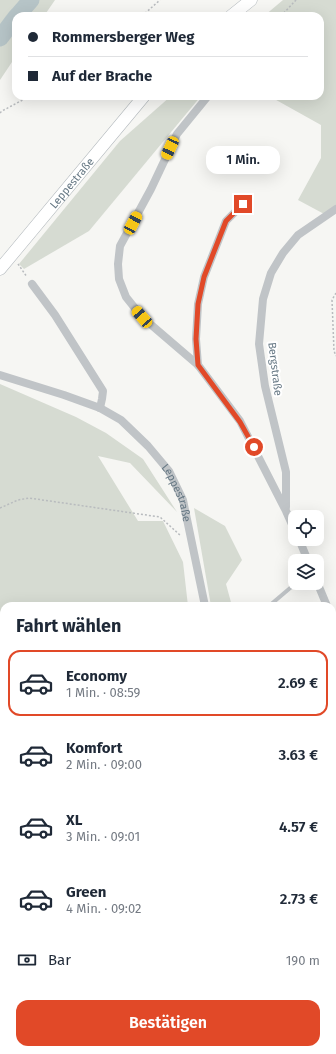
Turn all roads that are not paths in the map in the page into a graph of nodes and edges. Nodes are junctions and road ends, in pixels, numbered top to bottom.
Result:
1 (251, 0) edge
2 (236, 12) edge
3 (141, 100) edge
4 (205, 100) edge
5 (243, 204) dead end
6 (336, 209) edge
7 (0, 270) edge
8 (32, 284) road end
9 (198, 365) junction
10 (0, 375) edge
11 (100, 408) junction
12 (286, 511) junction
13 (288, 515) edge
14 (288, 590) edge
15 (320, 590) edge
16 (204, 602) edge
17 (274, 602) edge
18 (325, 602) edge

1 - 2 main road
3 - 7 main road, Leppestraße
4 - 9 street
5 - 9 street
6 - 12 street, Bergstraße
8 - 11 street
9 - 12 street
10 - 11 street, Leppestraße
11 - 16 street, Leppestraße
12 - 13 street
14 - 17 lane
15 - 18 street

